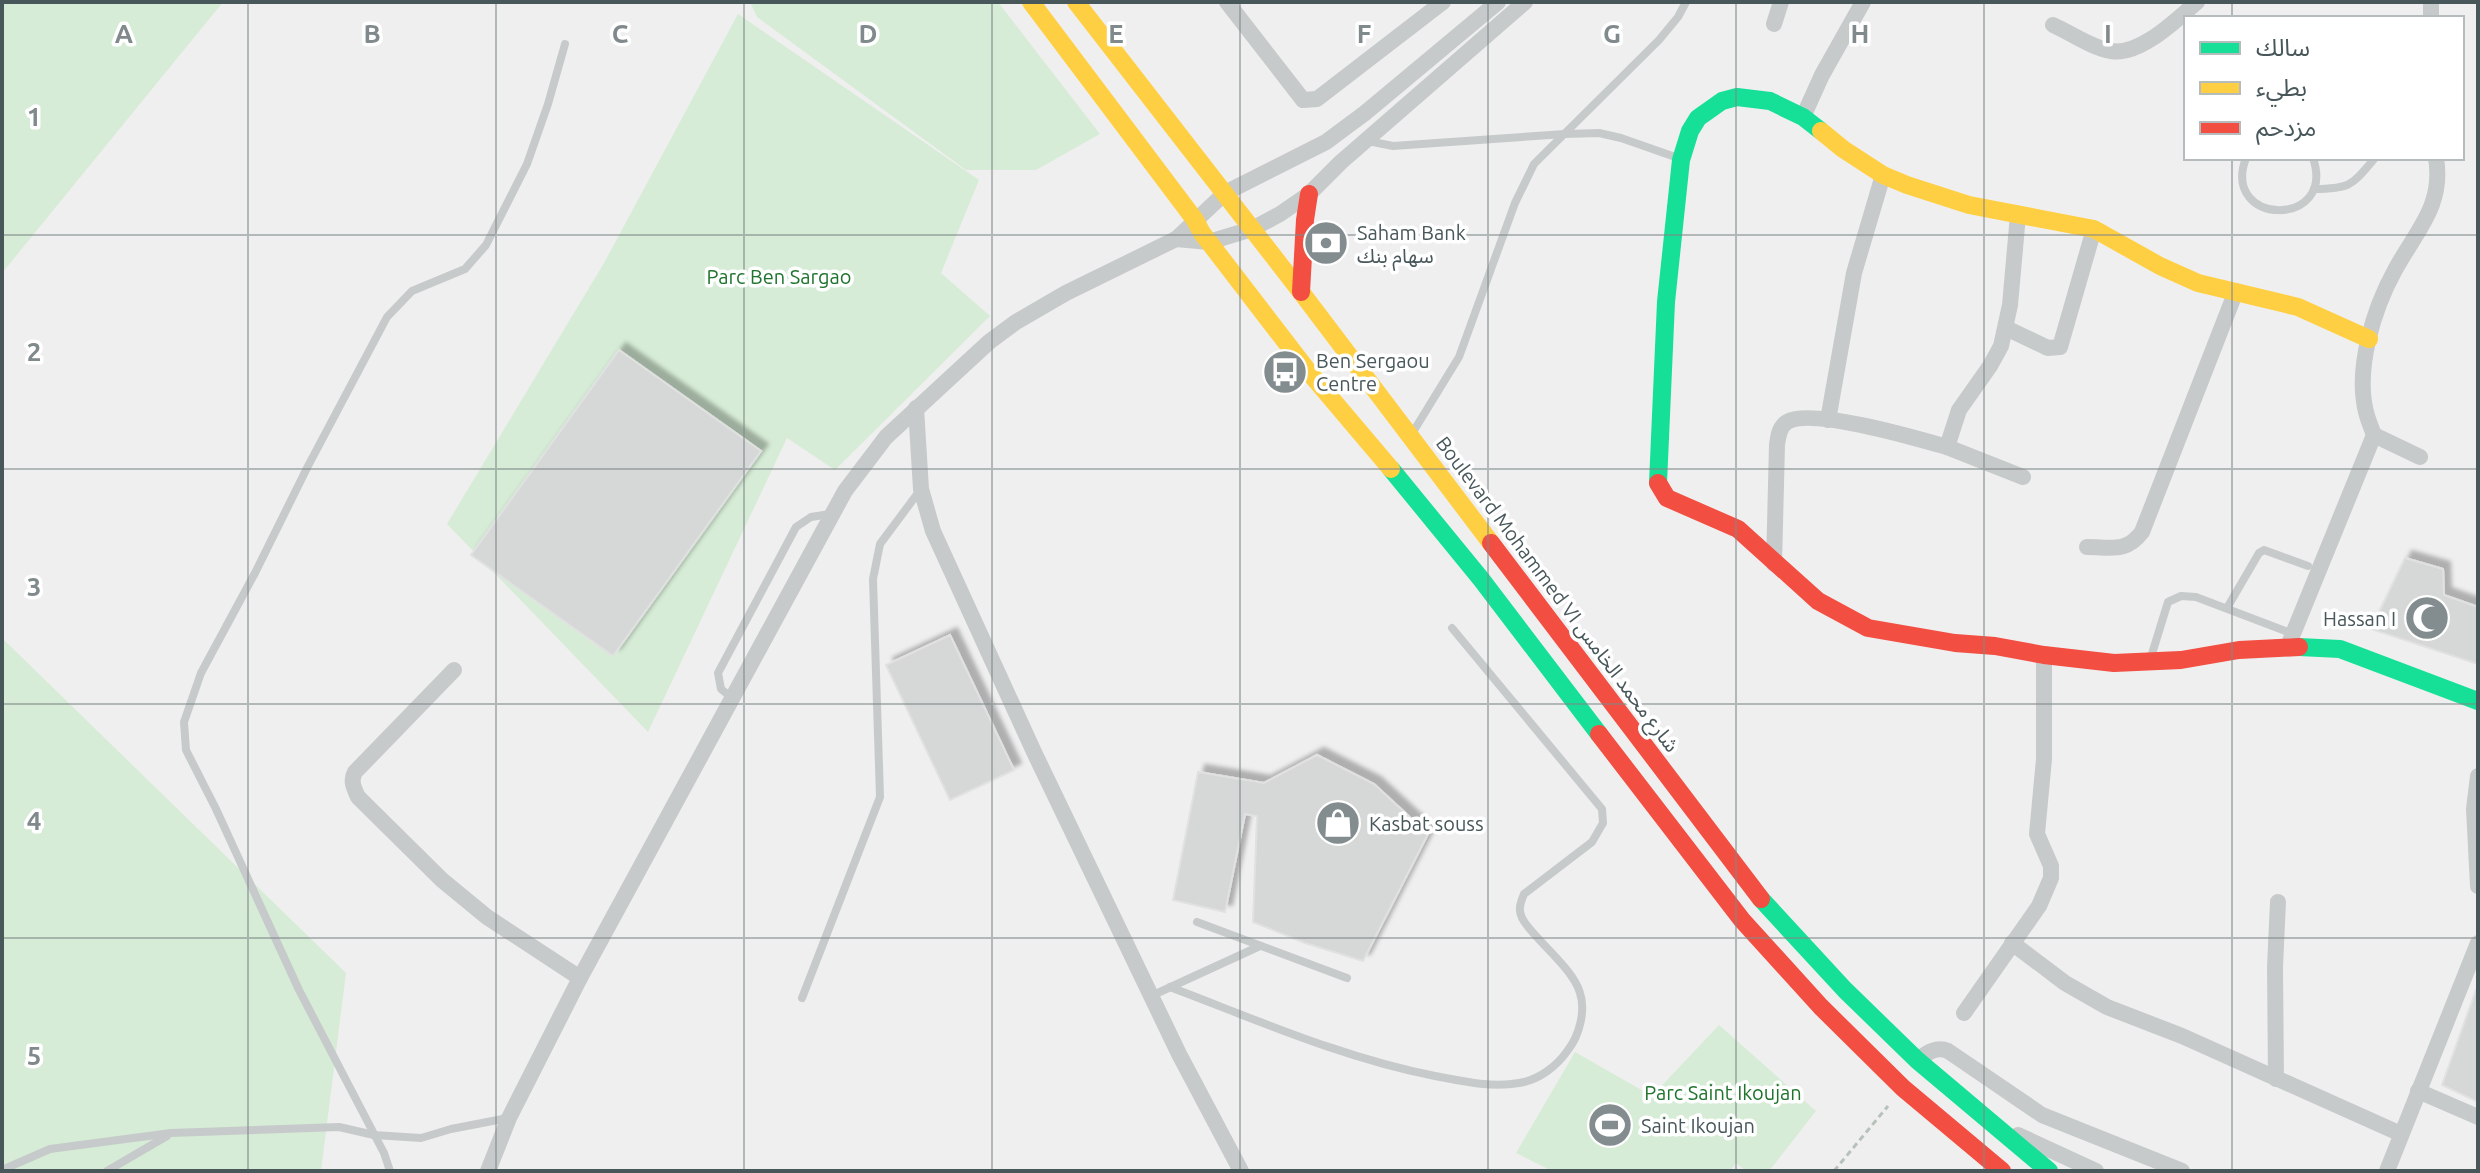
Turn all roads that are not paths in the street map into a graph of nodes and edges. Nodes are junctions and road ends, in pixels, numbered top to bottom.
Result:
1 (1031, 2) edge
2 (1076, 2) edge
3 (1227, 2) edge
4 (1443, 2) edge
5 (1498, 2) edge
6 (1525, 2) edge
7 (1686, 2) edge
8 (1781, 2) edge
9 (1863, 2) edge
10 (2197, 2) edge
11 (1774, 24) dead end
12 (2053, 25) dead end
13 (565, 44) dead end
14 (1803, 117) junction
15 (1565, 134) junction
16 (1367, 141) junction
17 (1681, 160) junction
18 (2245, 160) edge
19 (2314, 160) edge
20 (2373, 160) edge
21 (2436, 160) edge
22 (1883, 175) junction
23 (2314, 189) junction
24 (1225, 193) junction
25 (1309, 194) junction
26 (2018, 215) junction
27 (1195, 220) junction
28 (1252, 229) junction
29 (2094, 229) junction
30 (1176, 239) junction
31 (1209, 242) junction
32 (2236, 291) junction
33 (1301, 292) junction
34 (2006, 328) junction
35 (2369, 339) junction
36 (916, 408) junction
37 (1828, 420) junction
38 (2374, 435) junction
39 (1411, 436) junction
40 (1947, 447) junction
41 (2420, 457) dead end
42 (2023, 477) dead end
43 (921, 489) junction
44 (833, 514) junction
45 (2087, 547) dead end
46 (1774, 564) junction
47 (2308, 566) dead end
48 (2227, 608) junction
49 (1452, 628) dead end
50 (2290, 640) junction
51 (2044, 655) junction
52 (2150, 661) junction
53 (454, 670) dead end
54 (733, 699) junction
55 (2478, 701) edge
56 (2478, 776) edge
57 (2478, 886) edge
58 (2278, 902) dead end
59 (1197, 922) dead end
60 (2012, 943) junction
61 (2478, 943) edge
62 (1260, 946) junction
63 (580, 978) junction
64 (1347, 978) dead end
65 (1170, 987) junction
66 (1151, 996) junction
67 (802, 998) dead end
68 (1964, 1013) dead end
69 (1917, 1060) junction
70 (2276, 1079) junction
71 (2418, 1091) junction
72 (2478, 1117) edge
73 (509, 1118) junction
74 (1992, 1123) junction
75 (171, 1133) junction
76 (2401, 1134) junction
77 (374, 1135) junction
78 (2, 1170) edge
79 (107, 1171) edge
80 (390, 1171) edge
81 (488, 1171) edge
82 (1241, 1171) edge
83 (2002, 1171) edge
84 (2049, 1171) edge
85 (2096, 1171) edge
86 (2182, 1171) edge
87 (2387, 1171) edge

1 - 27 main road
2 - 24 main road, Boulevard Mohammed VI شارع محمد الخامس
3 - 4 street
5 - 24 street
6 - 16 street
7 - 15 lane
8 - 11 street
9 - 14 street
10 - 12 street
13 - 77 lane
14 - 17 main road
14 - 22 main road
15 - 16 lane
15 - 17 lane
15 - 39 lane
16 - 25 street
17 - 46 main road
18 - 23 lane
19 - 23 lane
20 - 23 lane
21 - 35 street
22 - 26 main road
22 - 37 street
24 - 27 street
24 - 28 main road, Boulevard Mohammed VI شارع محمد الخامس
25 - 28 street
25 - 33 main road
26 - 29 main road
26 - 34 street
27 - 30 street
27 - 31 main road
28 - 31 street
28 - 33 main road, Boulevard Mohammed VI شارع محمد الخامس
29 - 32 main road
29 - 34 street
30 - 31 street
30 - 36 street
31 - 83 main road
32 - 35 main road
32 - 45 street
33 - 39 main road, Boulevard Mohammed VI شارع محمد الخامس
34 - 40 street
35 - 38 street
36 - 43 street
36 - 44 street
37 - 40 street
37 - 46 street
38 - 41 street
38 - 50 street
39 - 69 main road, Boulevard Mohammed VI شارع محمد الخامس
40 - 42 street
43 - 66 street
43 - 67 lane
44 - 54 street
44 - 54 lane
46 - 51 main road
47 - 48 lane
48 - 50 lane
48 - 52 lane
49 - 65 lane
50 - 52 main road
50 - 55 main road
51 - 52 main road
51 - 60 street
53 - 63 street
54 - 63 street
56 - 57 street
58 - 70 street
59 - 62 lane
60 - 68 street
60 - 70 street
61 - 71 street
62 - 64 lane
62 - 65 lane
63 - 73 street
65 - 66 lane
66 - 82 street
69 - 74 main road, Boulevard Mohammed VI شارع محمد الخامس
69 - 86 street
70 - 76 street
71 - 72 street
71 - 76 street
73 - 77 lane
73 - 81 street
74 - 84 main road, Boulevard Mohammed VI شارع محمد الخامس
74 - 85 street
75 - 77 lane
75 - 78 lane
75 - 79 lane
76 - 87 street
77 - 80 lane

